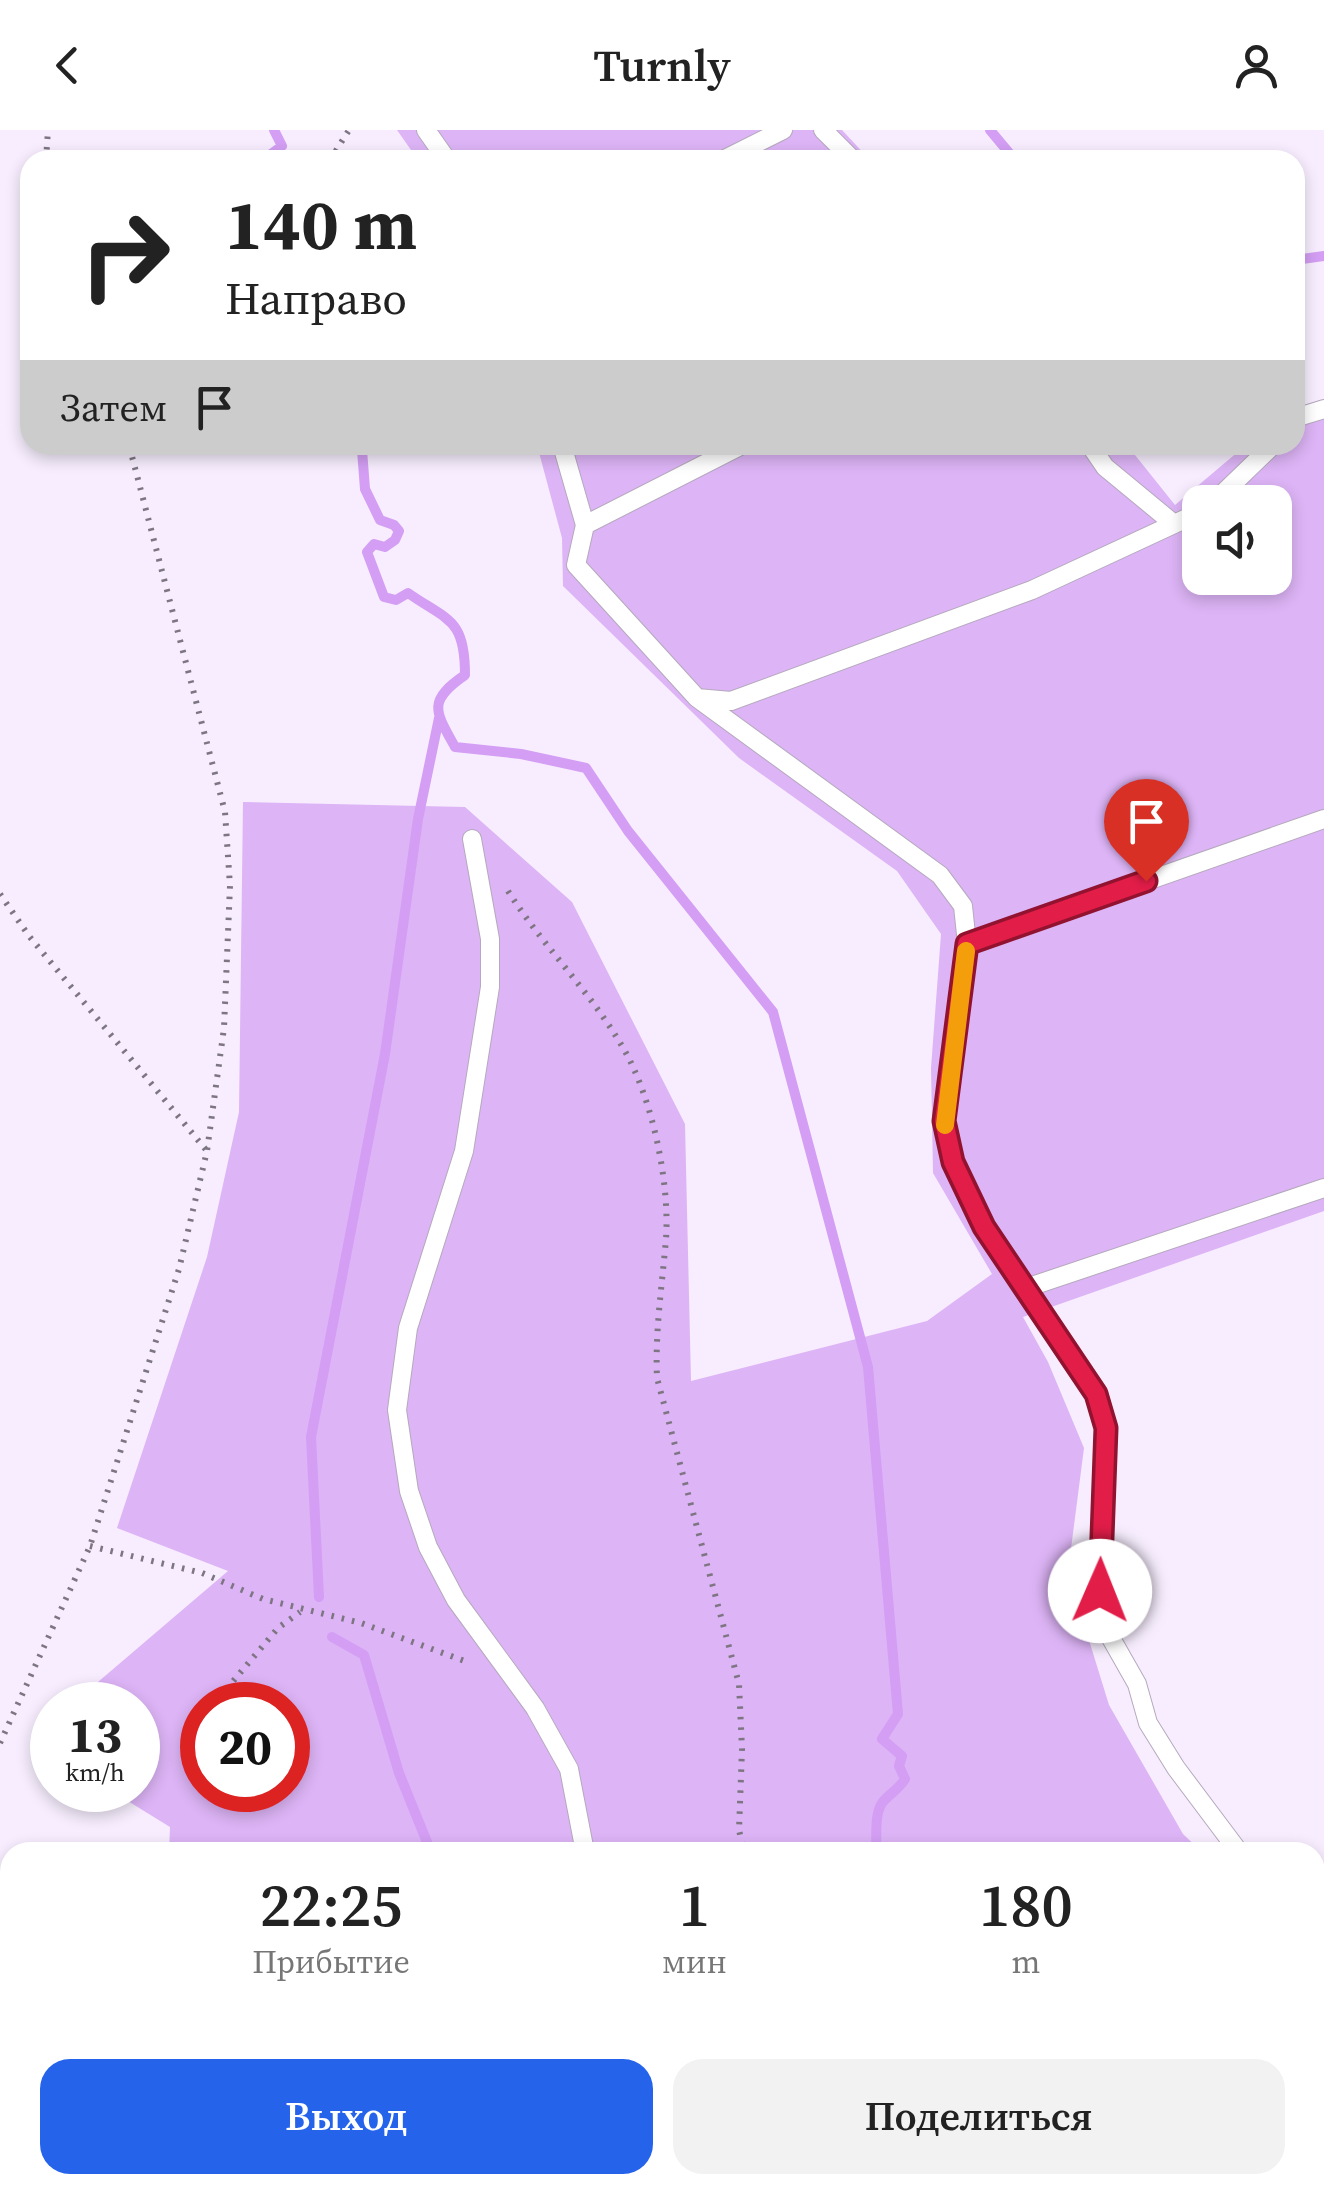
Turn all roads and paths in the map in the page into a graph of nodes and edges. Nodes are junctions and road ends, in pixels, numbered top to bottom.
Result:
1 (783, 130) edge
2 (823, 130) edge
3 (743, 150) edge
4 (843, 150) edge
5 (132, 455) edge
6 (565, 455) edge
7 (723, 455) edge
8 (1097, 455) edge
9 (1263, 455) edge
10 (1232, 485) edge
11 (1182, 520) edge
12 (1174, 524) junction
13 (585, 526) junction
14 (697, 698) junction
15 (1324, 818) edge
16 (472, 839) dead end
17 (504, 884) dead end
18 (0, 894) edge
19 (967, 944) junction
20 (208, 1152) junction
21 (1324, 1188) edge
22 (1026, 1288) junction
23 (90, 1546) junction
24 (301, 1611) junction
25 (232, 1682) edge
26 (517, 1682) junction
27 (0, 1742) edge
28 (583, 1842) edge
29 (742, 1842) edge
30 (1230, 1842) edge

1 - 3 lane
2 - 4 lane
5 - 20 path
6 - 13 lane
7 - 13 lane
8 - 12 lane
9 - 10 lane
11 - 12 lane
12 - 14 lane
13 - 14 lane
14 - 19 lane
15 - 19 lane
16 - 26 lane
17 - 29 path
18 - 20 path
19 - 22 lane
20 - 23 path
21 - 22 lane
22 - 30 lane
23 - 24 path
23 - 27 path
24 - 25 path
24 - 26 path
26 - 28 lane

